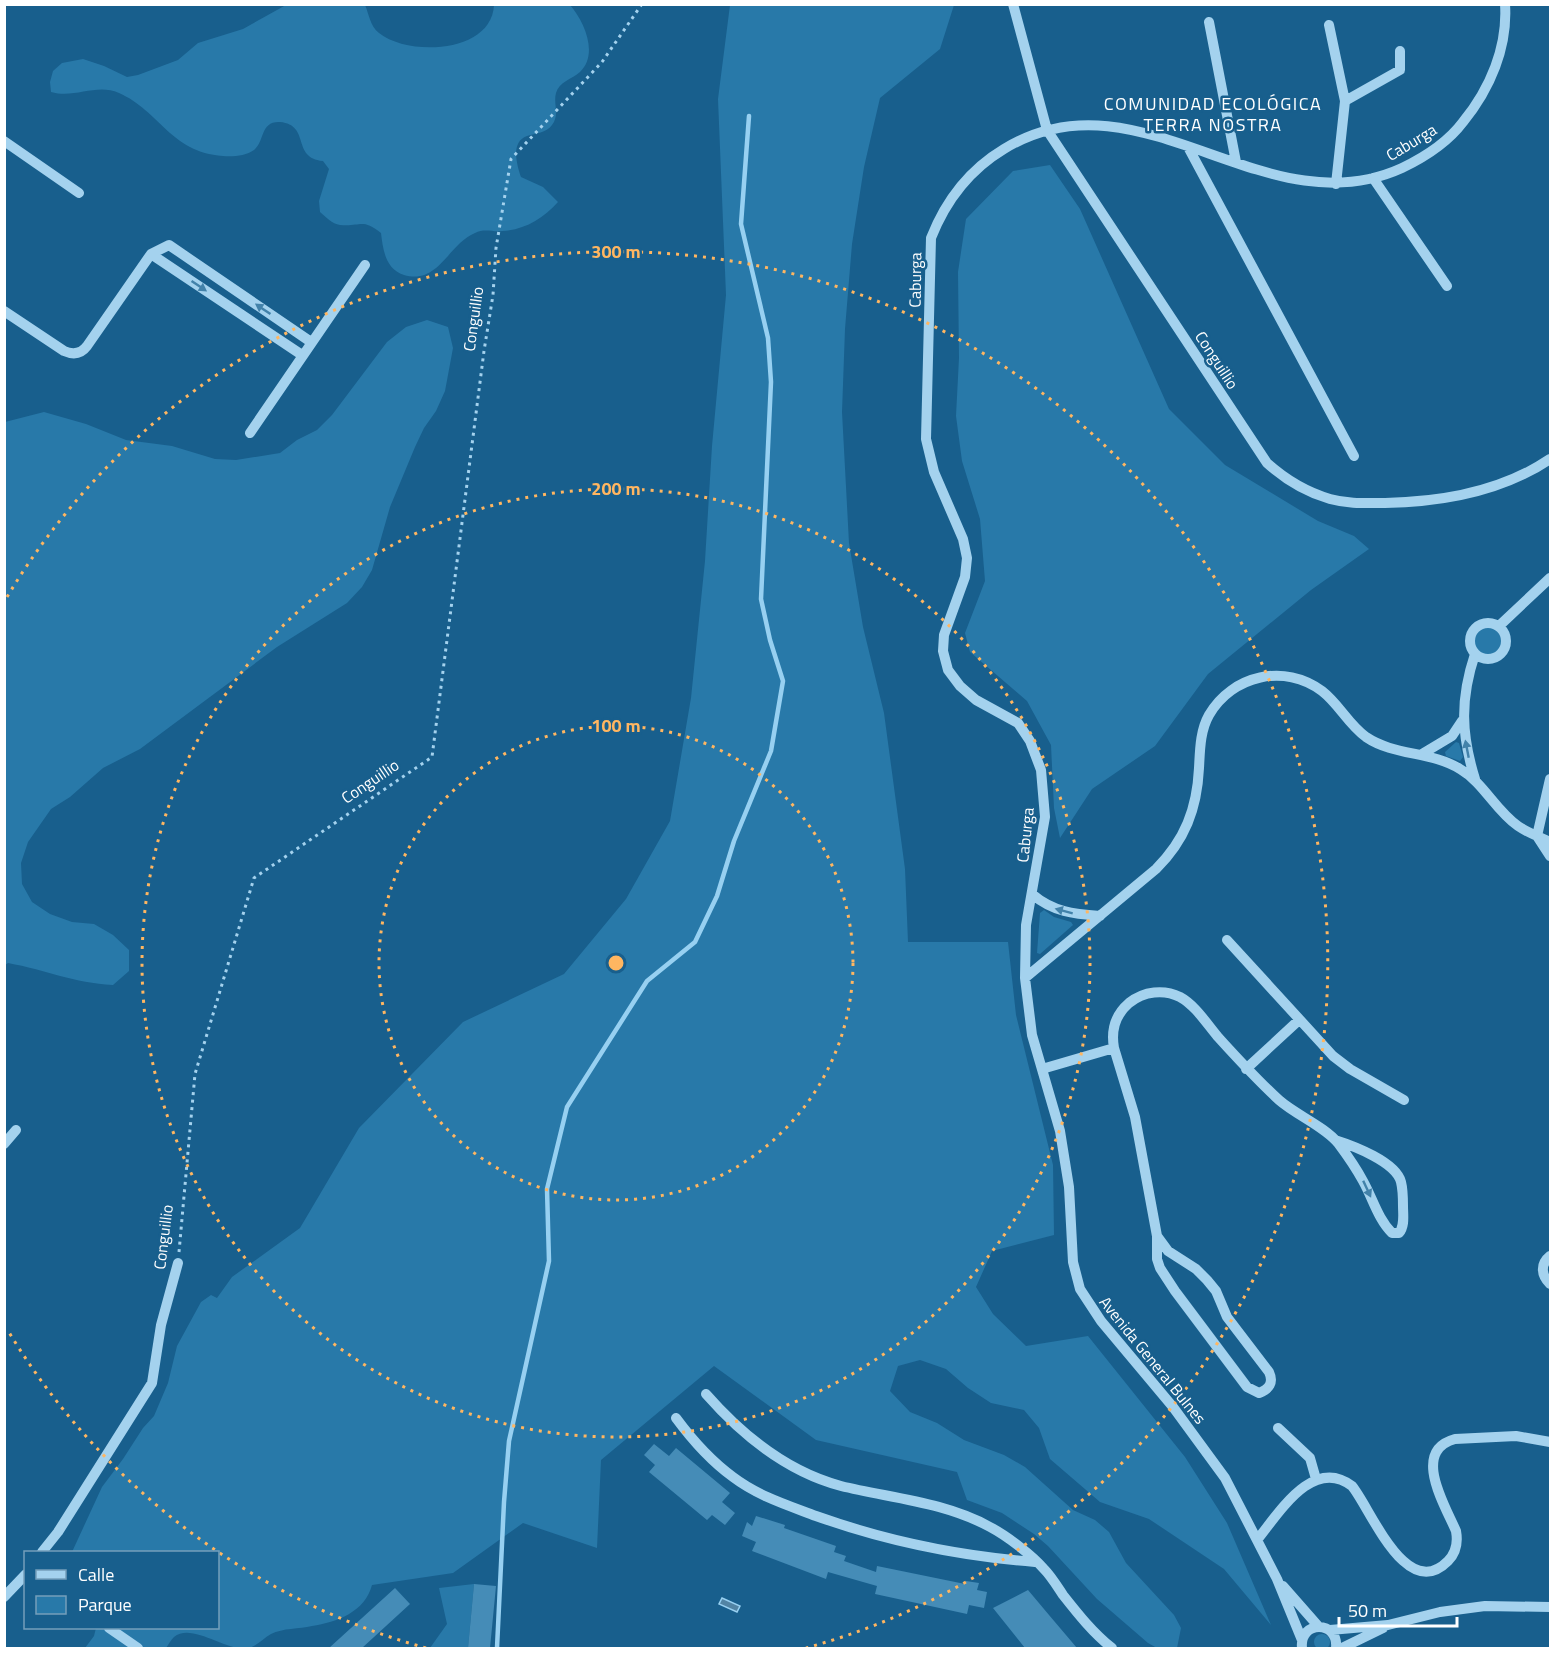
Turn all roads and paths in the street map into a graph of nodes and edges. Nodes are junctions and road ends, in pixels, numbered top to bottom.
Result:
1 (642, 4) edge
2 (1013, 4) edge
3 (1505, 4) edge
4 (1209, 22) dead end
5 (1329, 24) dead end
6 (1400, 51) dead end
7 (1345, 101) junction
8 (1047, 130) junction
9 (4, 141) edge
10 (1188, 147) junction
11 (1236, 162) junction
12 (1373, 178) junction
13 (1336, 183) junction
14 (79, 193) dead end
15 (151, 254) junction
16 (365, 265) dead end
17 (1447, 286) dead end
18 (4, 311) edge
19 (311, 342) junction
20 (302, 355) junction
21 (250, 433) dead end
22 (1354, 456) dead end
23 (1551, 459) edge
24 (1551, 578) edge
25 (1499, 626) junction
26 (1475, 654) junction
27 (1463, 719) junction
28 (1422, 754) junction
29 (1475, 779) junction
30 (1551, 780) edge
31 (1537, 836) junction
32 (1551, 842) edge
33 (1551, 856) edge
34 (1032, 894) junction
35 (1100, 916) junction
36 (1227, 940) dead end
37 (1025, 978) junction
38 (1299, 1020) junction
39 (1114, 1048) junction
40 (1042, 1069) junction
41 (1246, 1069) junction
42 (1404, 1100) dead end
43 (16, 1130) dead end
44 (1335, 1140) junction
45 (4, 1144) edge
46 (1157, 1236) junction
47 (1551, 1256) edge
48 (178, 1263) joint
49 (1550, 1284) edge
50 (706, 1395) dead end
51 (676, 1418) dead end
52 (1278, 1428) dead end
53 (1551, 1442) edge
54 (1316, 1479) junction
55 (1257, 1540) junction
56 (43, 1551) edge
57 (1035, 1562) junction
58 (24, 1576) edge
59 (1277, 1579) junction
60 (4, 1597) edge
61 (1551, 1607) edge
62 (1388, 1625) junction
63 (110, 1629) edge
64 (1324, 1629) junction
65 (1302, 1644) edge
66 (138, 1648) edge
67 (1112, 1648) edge
68 (1336, 1648) edge
69 (1342, 1648) edge

1 - 48 path, Conguillio
2 - 8 street, Conguillio
3 - 12 street, Caburga
4 - 11 street
5 - 7 street
6 - 7 street
7 - 13 street
8 - 10 street, Caburga
8 - 23 street, Conguillio
8 - 34 street, Caburga
9 - 14 street
10 - 11 street, Caburga
10 - 22 street
11 - 13 street, Caburga
12 - 13 street, Caburga
12 - 17 street
15 - 18 street
19 -> 15 street
15 -> 20 street
16 - 19 street
19 - 20 street
20 - 21 street
24 - 25 street
25 - 26 street
25 - 26 street
26 - 27 street
27 - 28 street
29 -> 27 street
28 - 29 street
28 - 35 street
29 - 31 street
30 - 31 street
31 - 32 street
31 - 33 street
35 -> 34 street
34 - 37 street, Avenida General Bulnes
35 - 37 street
36 - 38 street
37 - 40 street, Avenida General Bulnes
38 - 41 street
38 - 42 street
39 - 40 street
39 - 41 street
39 - 46 street
40 - 55 street, Avenida General Bulnes
41 - 44 street
43 - 45 street
44 -> 44 street
46 - 46 street
47 - 49 street
48 - 56 street, Conguillio
50 - 57 street
51 - 57 street
52 - 54 street
53 - 54 street
54 - 55 street
55 - 59 street, Avenida General Bulnes
57 - 67 street
58 - 60 street
59 - 64 street, Avenida General Bulnes
59 - 65 street, Avenida General Bulnes
61 - 62 street
62 - 64 street
62 - 69 street
63 - 66 street
64 - 65 street
64 - 68 street

